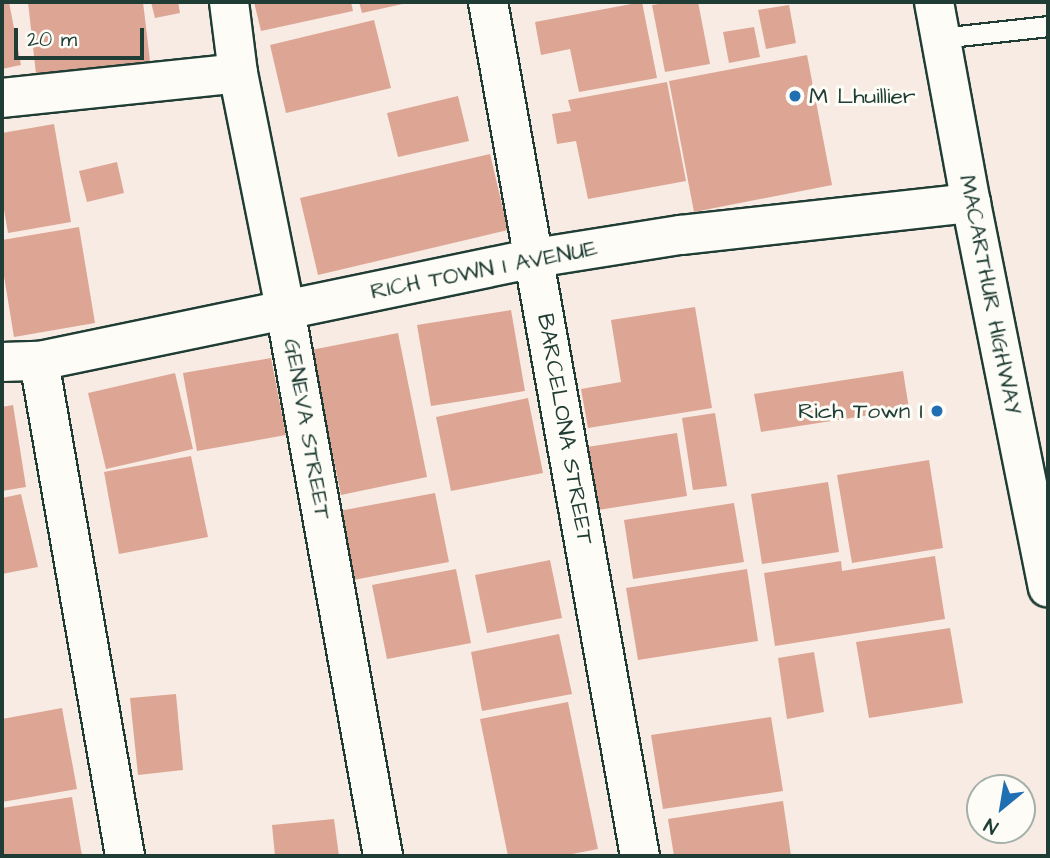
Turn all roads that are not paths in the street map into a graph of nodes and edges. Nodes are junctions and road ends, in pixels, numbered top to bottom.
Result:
1 (229, 2) edge
2 (488, 2) edge
3 (934, 2) edge
4 (1048, 26) edge
5 (940, 38) junction
6 (238, 73) junction
7 (2, 98) edge
8 (971, 203) junction
9 (535, 258) junction
10 (285, 309) junction
11 (39, 361) junction
12 (2, 362) edge
13 (1048, 587) edge
14 (125, 856) edge
15 (383, 856) edge
16 (640, 856) edge

1 - 6 main road, GENEVA STREET
2 - 9 main road, BARCELONA STREET
3 - 5 main road, MACARTHUR HIGHWAY
4 - 5 lane
5 - 8 main road, MACARTHUR HIGHWAY
6 - 7 main road
6 - 10 main road, GENEVA STREET
8 - 9 main road, RICH TOWN I AVENUE
8 - 13 main road, MACARTHUR HIGHWAY
9 - 10 main road, RICH TOWN I AVENUE
9 - 16 main road, BARCELONA STREET
10 - 11 main road, RICH TOWN I AVENUE
10 - 15 main road, GENEVA STREET
11 - 12 main road, RICH TOWN I AVENUE
11 - 14 main road

